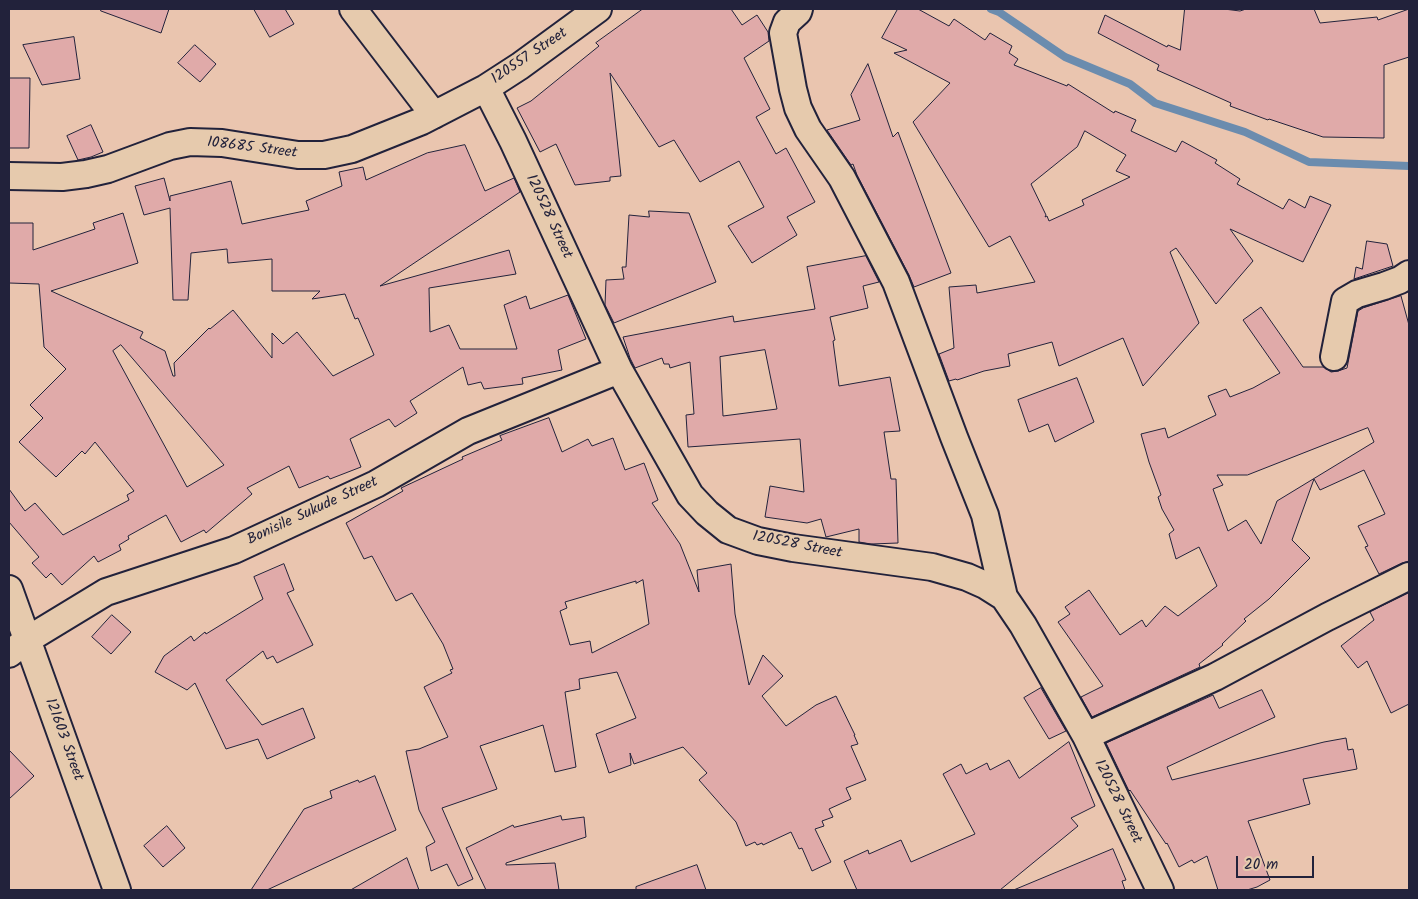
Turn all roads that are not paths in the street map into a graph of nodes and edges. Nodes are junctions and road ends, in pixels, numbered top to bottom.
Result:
1 (353, 9) edge
2 (598, 9) edge
3 (799, 9) edge
4 (486, 88) junction
5 (434, 115) junction
6 (9, 176) edge
7 (1409, 274) edge
8 (1334, 357) dead end
9 (620, 370) junction
10 (1409, 576) edge
11 (9, 589) edge
12 (1004, 597) junction
13 (18, 647) edge
14 (1086, 736) junction
15 (117, 890) edge
16 (1160, 890) edge

1 - 5 street
2 - 4 street, 120557 Street
3 - 12 street
4 - 5 street, 108685 Street
4 - 9 street, 120528 Street
5 - 6 street, 108685 Street
7 - 8 street
9 - 12 street, 120528 Street
9 - 13 street, Bonisile Sukude Street
10 - 14 street
11 - 13 street, 121603 Street
12 - 14 street, 120528 Street
13 - 15 street, 121603 Street
14 - 16 street, 120528 Street

